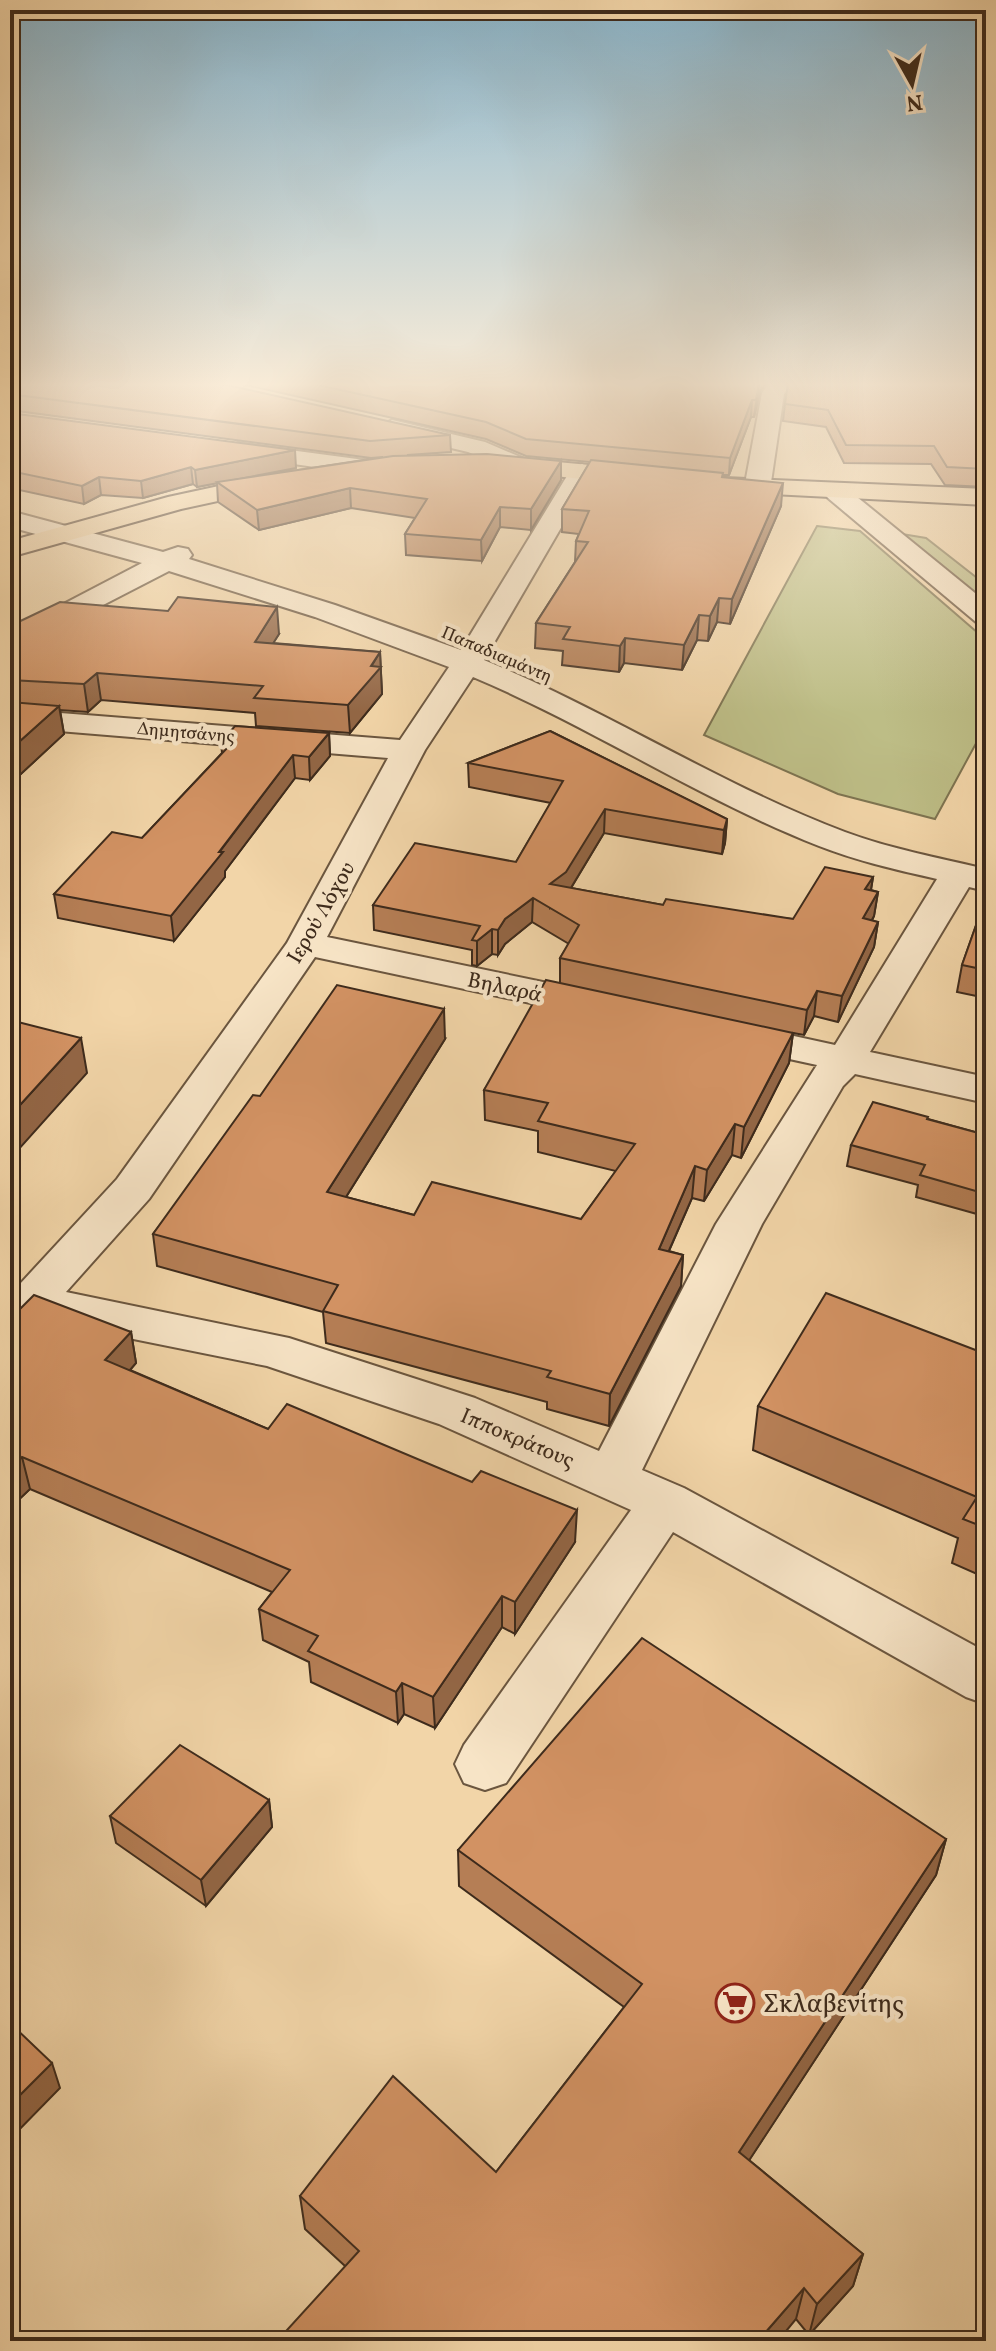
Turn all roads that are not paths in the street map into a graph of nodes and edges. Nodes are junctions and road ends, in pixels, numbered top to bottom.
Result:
1 (228, 493) edge
2 (569, 493) edge
3 (831, 493) edge
4 (837, 493) junction
5 (986, 497) edge
6 (10, 501) edge
7 (10, 519) edge
8 (96, 523) junction
9 (63, 532) junction
10 (10, 549) edge
11 (176, 556) junction
12 (986, 616) edge
13 (10, 644) edge
14 (474, 654) junction
15 (10, 718) edge
16 (409, 750) junction
17 (972, 876) edge
18 (305, 944) junction
19 (629, 1013) edge
20 (691, 1026) edge
21 (846, 1059) junction
22 (986, 1090) edge
23 (16, 1307) edge
24 (612, 1477) junction
25 (665, 1502) junction
26 (986, 1680) edge
27 (485, 1764) dead end

1 - 8 main road
2 - 14 street, Ιερού Λόχου
3 - 4 main road
4 - 5 main road
4 - 12 street
6 - 8 street, Παπαδιαμάντη
7 - 9 street, Παπαδιαμάντη
8 - 9 main road
8 - 11 street, Παπαδιαμάντη
9 - 10 main road
9 - 11 street, Παπαδιαμάντη
11 - 13 street
11 - 14 street, Παπαδιαμάντη
14 - 16 street, Ιερού Λόχου
14 - 17 street, Παπαδιαμάντη
15 - 16 street, Δημητσάνης
16 - 18 street, Ιερού Λόχου
17 - 21 street
18 - 19 street, Βηλαρά
18 - 23 street, Ιερού Λόχου
20 - 21 street
21 - 22 street
21 - 24 street
23 - 24 street, Ιπποκράτους
24 - 25 street, Ιπποκράτους
25 - 26 street, Ιπποκράτους
25 - 27 street

